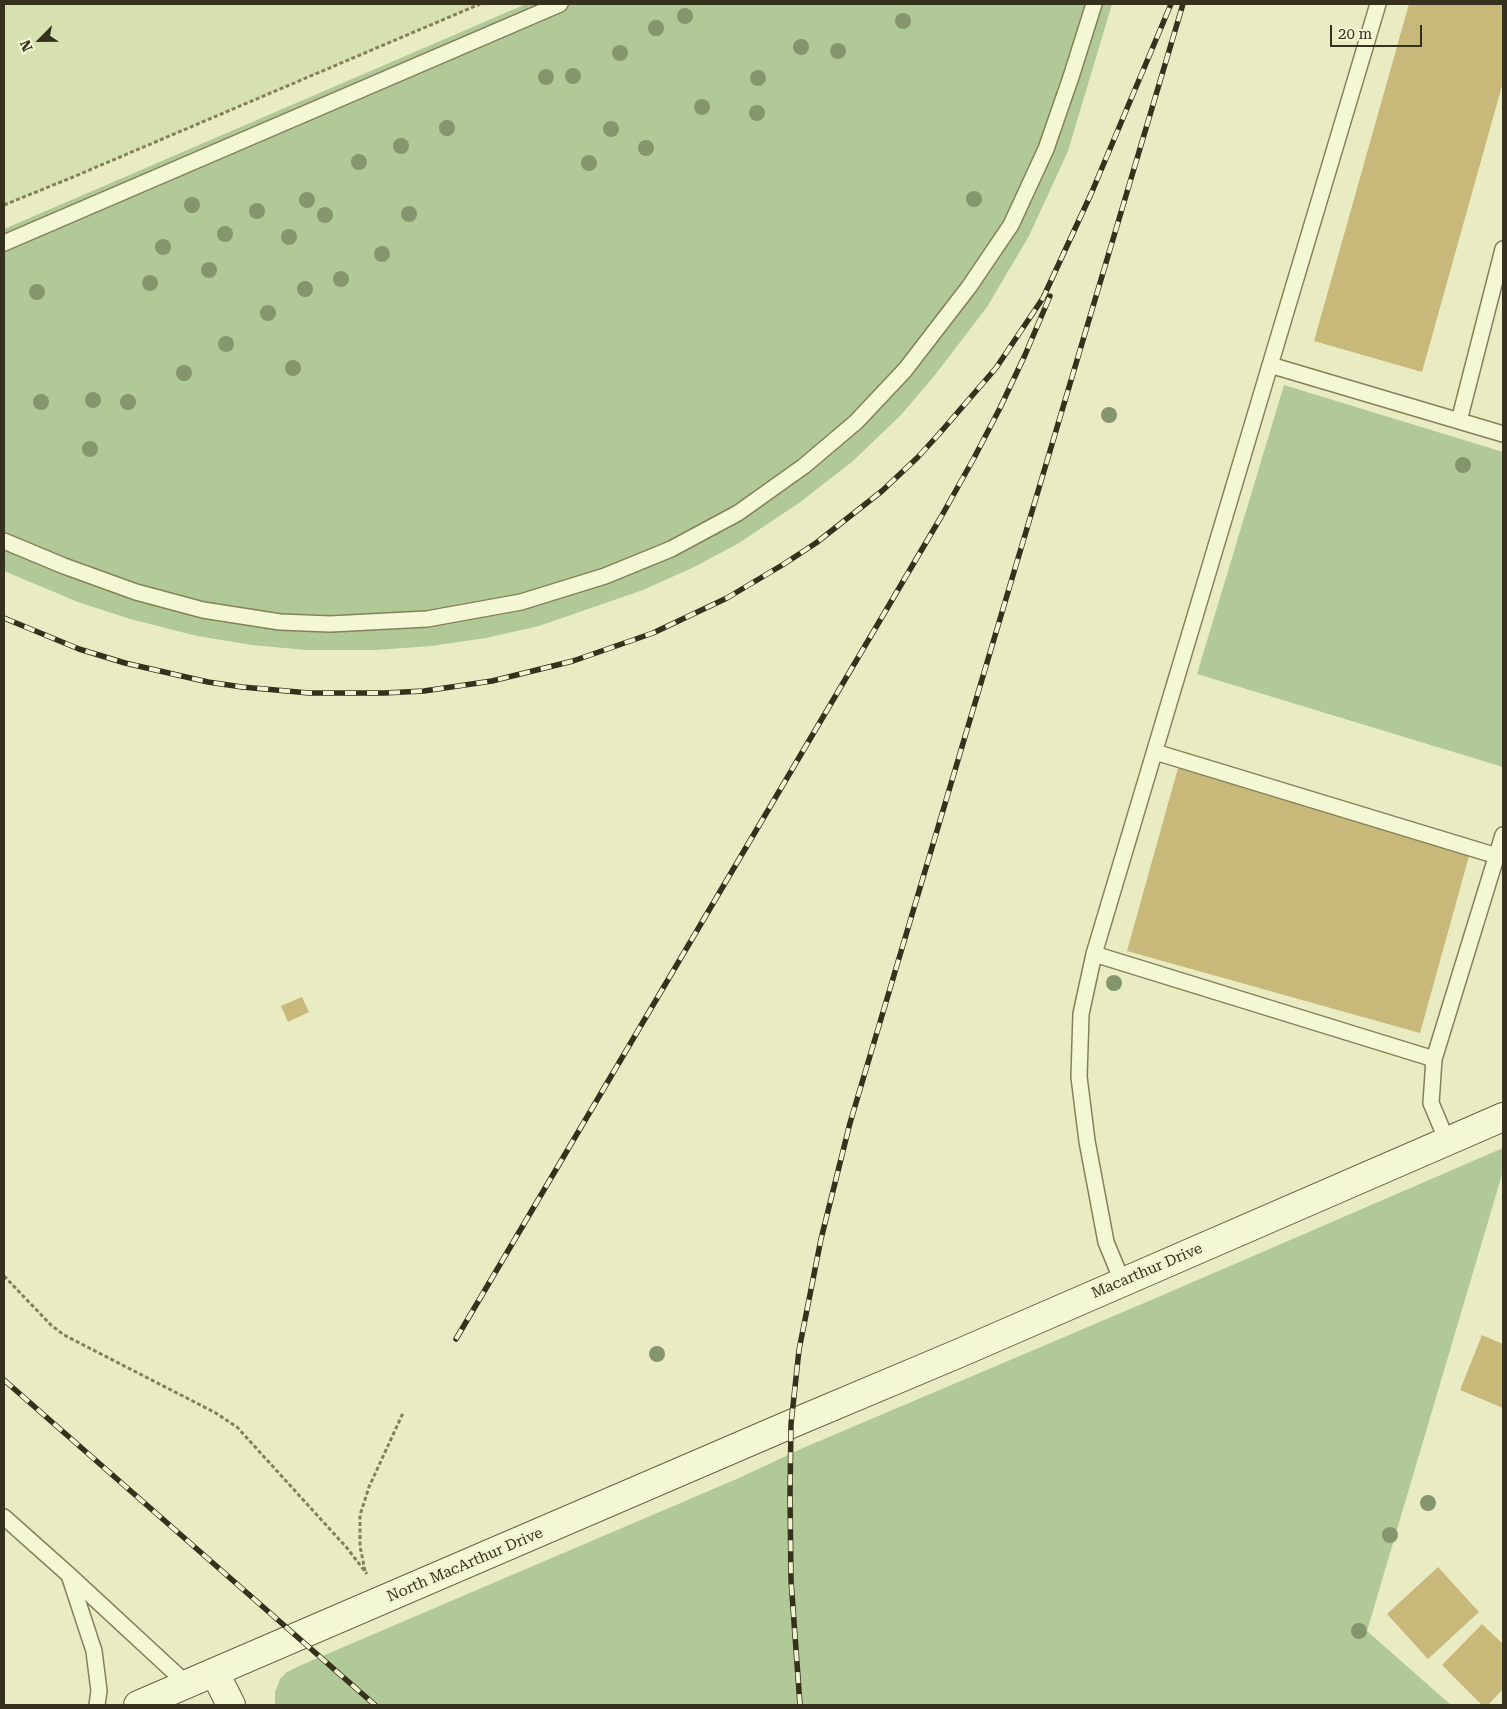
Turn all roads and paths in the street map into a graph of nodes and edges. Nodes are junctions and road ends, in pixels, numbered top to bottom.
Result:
1 (480, 4) edge
2 (560, 4) edge
3 (1094, 4) edge
4 (1378, 4) edge
5 (4, 205) edge
6 (4, 243) edge
7 (1503, 249) edge
8 (1270, 365) junction
9 (1459, 421) junction
10 (1503, 434) edge
11 (4, 541) edge
12 (1155, 752) junction
13 (1503, 835) edge
14 (1497, 856) junction
15 (1094, 954) junction
16 (1434, 1059) junction
17 (1503, 1117) edge
18 (1447, 1141) junction
19 (4, 1276) edge
20 (1122, 1281) junction
21 (403, 1413) dead end
22 (791, 1424) joint
23 (4, 1517) edge
24 (365, 1572) junction
25 (68, 1574) junction
26 (380, 1601) junction
27 (215, 1673) junction
28 (187, 1684) junction
29 (97, 1705) edge
30 (138, 1705) edge
31 (231, 1705) edge

1 - 5 path
2 - 6 lane
3 - 11 lane
4 - 8 lane
7 - 9 lane
8 - 9 lane
8 - 12 lane
9 - 10 lane
12 - 14 lane
12 - 15 lane
13 - 14 lane
14 - 16 lane
15 - 16 lane
15 - 20 lane
16 - 18 lane
17 - 18 main road, Macarthur Drive
18 - 20 main road, Macarthur Drive
19 - 24 path
20 - 22 main road, Macarthur Drive
21 - 24 path
22 - 26 main road, North MacArthur Drive
23 - 25 lane
24 - 26 path
25 - 28 lane
25 - 29 lane
26 - 27 main road, North MacArthur Drive
27 - 28 main road, North MacArthur Drive
27 - 31 main road
28 - 30 main road, North MacArthur Drive

